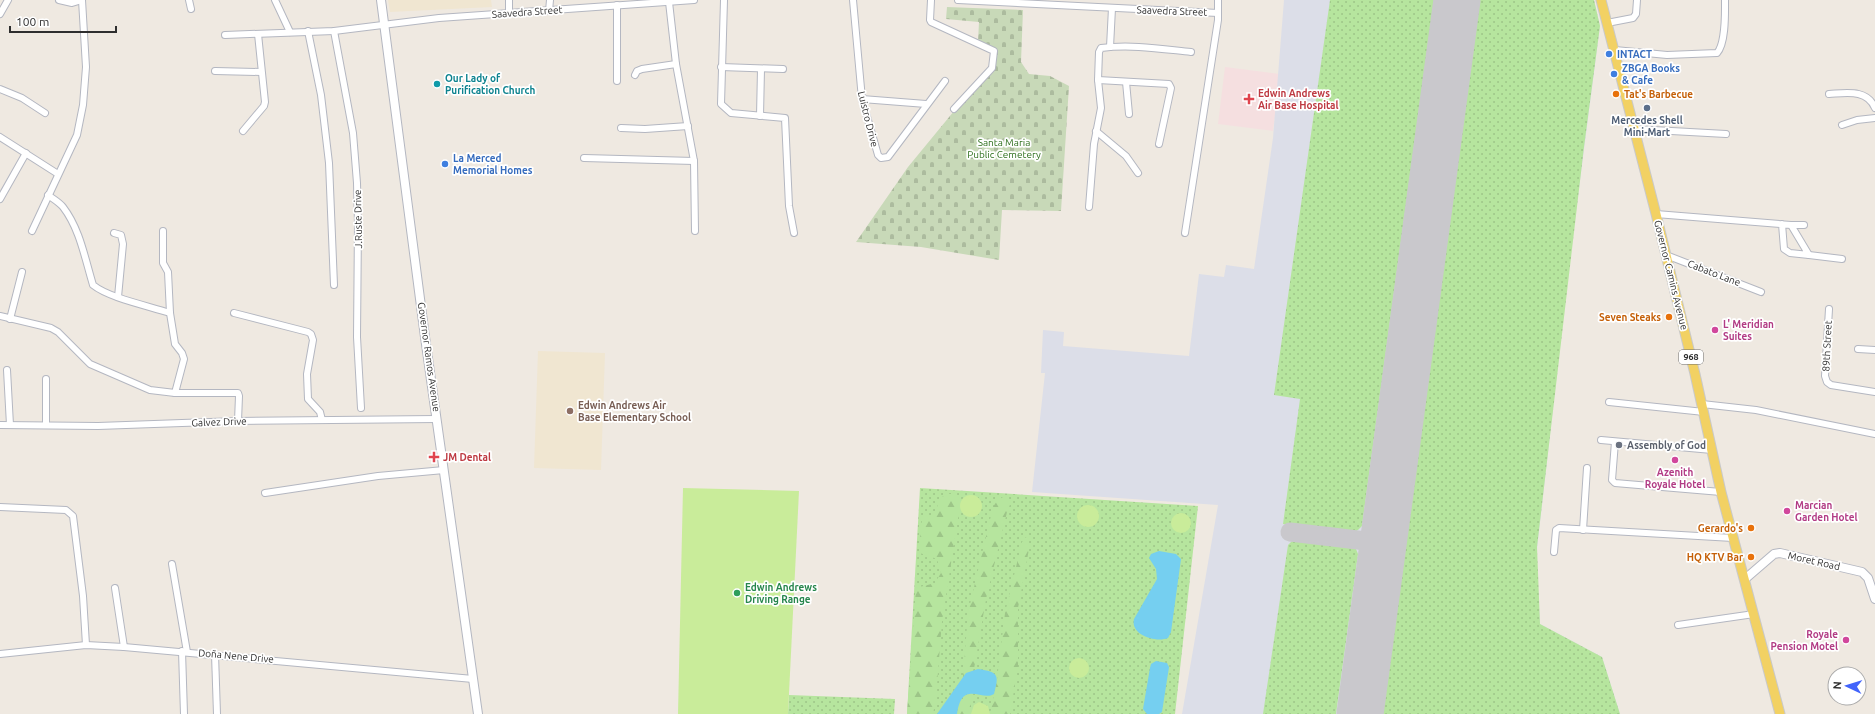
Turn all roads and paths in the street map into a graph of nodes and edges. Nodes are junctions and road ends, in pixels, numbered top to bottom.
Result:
1 (8, 0) edge
2 (60, 0) edge
3 (82, 0) edge
4 (189, 0) edge
5 (275, 0) edge
6 (381, 0) edge
7 (509, 0) edge
8 (550, 0) edge
9 (694, 0) edge
10 (724, 0) edge
11 (853, 0) edge
12 (932, 0) edge
13 (958, 0) edge
14 (1218, 0) edge
15 (1601, 0) edge
16 (1637, 0) edge
17 (1725, 0) edge
18 (638, 2) edge
19 (669, 2) junction
20 (1075, 3) edge
21 (617, 5) junction
22 (1112, 8) junction
23 (191, 9) dead end
24 (549, 11) junction
25 (1218, 13) junction
26 (0, 14) edge
27 (509, 14) junction
28 (1607, 23) junction
29 (385, 25) junction
30 (308, 31) junction
31 (334, 31) junction
32 (290, 32) junction
33 (258, 34) junction
34 (225, 35) dead end
35 (1110, 47) junction
36 (1615, 50) junction
37 (1191, 52) dead end
38 (676, 64) junction
39 (721, 67) junction
40 (761, 69) junction
41 (783, 69) dead end
42 (215, 71) dead end
43 (262, 72) junction
44 (635, 75) dead end
45 (1098, 80) junction
46 (617, 81) dead end
47 (945, 81) dead end
48 (1126, 82) junction
49 (0, 89) edge
50 (1829, 94) dead end
51 (862, 99) junction
52 (926, 104) junction
53 (1875, 108) edge
54 (954, 109) dead end
55 (44, 113) dead end
56 (1129, 114) dead end
57 (760, 116) junction
58 (1875, 118) edge
59 (1842, 125) dead end
60 (688, 126) junction
61 (621, 128) dead end
62 (1635, 129) junction
63 (243, 131) dead end
64 (1096, 131) junction
65 (1726, 134) dead end
66 (0, 137) edge
67 (1159, 144) dead end
68 (26, 153) junction
69 (584, 158) dead end
70 (694, 161) junction
71 (1138, 173) dead end
72 (58, 174) junction
73 (48, 195) junction
74 (0, 199) edge
75 (1089, 207) dead end
76 (1656, 214) junction
77 (1782, 224) junction
78 (1791, 225) junction
79 (1804, 225) dead end
80 (32, 231) dead end
81 (163, 231) dead end
82 (695, 231) dead end
83 (794, 233) dead end
84 (1185, 233) dead end
85 (114, 234) dead end
86 (1666, 254) junction
87 (1808, 255) junction
88 (1842, 259) dead end
89 (22, 272) dead end
90 (334, 285) dead end
91 (1761, 292) dead end
92 (118, 296) junction
93 (1829, 309) dead end
94 (170, 313) junction
95 (234, 313) dead end
96 (0, 316) edge
97 (10, 319) junction
98 (1858, 349) dead end
99 (1875, 350) edge
100 (7, 370) dead end
101 (46, 379) dead end
102 (1875, 392) edge
103 (175, 393) junction
104 (1609, 402) dead end
105 (361, 408) dead end
106 (1703, 408) junction
107 (437, 419) junction
108 (322, 420) junction
109 (238, 421) junction
110 (0, 425) edge
111 (10, 425) junction
112 (46, 425) junction
113 (1875, 434) edge
114 (1601, 440) dead end
115 (1614, 442) junction
116 (1712, 450) junction
117 (1587, 468) dead end
118 (444, 470) junction
119 (1721, 492) junction
120 (265, 493) dead end
121 (0, 507) edge
122 (1583, 530) junction
123 (1734, 538) junction
124 (1554, 552) dead end
125 (172, 564) dead end
126 (1745, 579) junction
127 (115, 588) dead end
128 (1875, 599) edge
129 (1754, 614) junction
130 (1678, 626) dead end
131 (86, 645) junction
132 (124, 647) junction
133 (184, 651) junction
134 (0, 654) edge
135 (215, 654) junction
136 (473, 679) junction
137 (184, 714) edge
138 (217, 714) edge
139 (478, 714) edge
140 (1780, 714) edge

1 - 26 street
2 - 3 street
3 - 72 street
4 - 23 street
5 - 32 street
6 - 29 main road, Governor Ramos Avenue
7 - 27 street
8 - 24 street
9 - 19 street, Saavedra Street
10 - 39 street
11 - 51 street, Luistro Drive
12 - 54 street
13 - 20 street, Saavedra Street
14 - 25 street
15 - 28 main road, Governor Camins Avenue / 968
16 - 28 street
17 - 36 street
18 - 19 street, Saavedra Street
18 - 21 street, Saavedra Street
19 - 38 street
20 - 22 street, Saavedra Street
21 - 24 street, Saavedra Street
21 - 46 street
22 - 25 street, Saavedra Street
22 - 35 street
24 - 27 street, Saavedra Street
25 - 84 street
27 - 29 street, Saavedra Street
28 - 36 main road, Governor Camins Avenue / 968
29 - 31 street, Saavedra Street
29 - 107 main road, Governor Ramos Avenue
30 - 31 street, Saavedra Street
30 - 32 street, Saavedra Street
30 - 90 street
31 - 105 street, J.Ruste Drive
32 - 33 street, Saavedra Street
33 - 34 street, Saavedra Street
33 - 43 street
35 - 37 street
35 - 45 street
36 - 62 main road, Governor Camins Avenue / 968
38 - 44 street
38 - 60 street
39 - 40 street
39 - 57 street
40 - 41 street
40 - 57 street
42 - 43 street
43 - 63 street
45 - 48 street
45 - 64 street
47 - 52 street, Luistro Drive
48 - 56 street
48 - 67 street
49 - 55 street
50 - 53 street
51 - 52 street
51 - 52 street, Luistro Drive
57 - 83 street
58 - 59 street
60 - 61 street
60 - 70 street
62 - 65 street
62 - 76 main road, Governor Camins Avenue / 968
64 - 71 street
64 - 75 street
66 - 68 street
68 - 72 street
68 - 74 street
69 - 70 street
70 - 82 street
72 - 73 street
73 - 80 street
73 - 92 street
76 - 77 street
76 - 86 main road, Governor Camins Avenue / 968
77 - 78 street
77 - 87 street
78 - 79 street
78 - 87 street
81 - 94 street
85 - 92 street
86 - 91 street, Cabato Lane
86 - 106 main road, Governor Camins Avenue / 968
87 - 88 street
89 - 97 street
92 - 94 street
93 - 102 street, 89th Street
94 - 103 street
95 - 108 street
96 - 97 street
97 - 103 street
98 - 99 street
100 - 111 street
101 - 112 street
103 - 109 street
104 - 106 street
106 - 113 street
106 - 116 main road, Governor Camins Avenue / 968
107 - 108 street, Galvez Drive
107 - 118 main road, Governor Ramos Avenue
108 - 109 street, Galvez Drive
109 - 112 street, Galvez Drive
110 - 111 street, Galvez Drive
111 - 112 street, Galvez Drive
114 - 115 street
115 - 116 street
115 - 119 street
116 - 119 main road, Governor Camins Avenue / 968
117 - 122 street
118 - 120 street
118 - 136 main road, Governor Ramos Avenue
119 - 123 main road, Governor Camins Avenue / 968
121 - 131 street
122 - 123 street
122 - 124 street
123 - 126 main road, Governor Camins Avenue / 968
125 - 133 street
126 - 128 main road, Moret Road
126 - 129 main road, Governor Camins Avenue / 968
127 - 132 street
129 - 130 street
129 - 140 main road, Governor Camins Avenue / 968
131 - 132 street, Doña Nene Drive
131 - 134 street, Doña Nene Drive
132 - 133 street, Doña Nene Drive
133 - 135 street, Doña Nene Drive
133 - 137 street
135 - 136 street, Doña Nene Drive
135 - 138 street
136 - 139 main road, Governor Ramos Avenue

